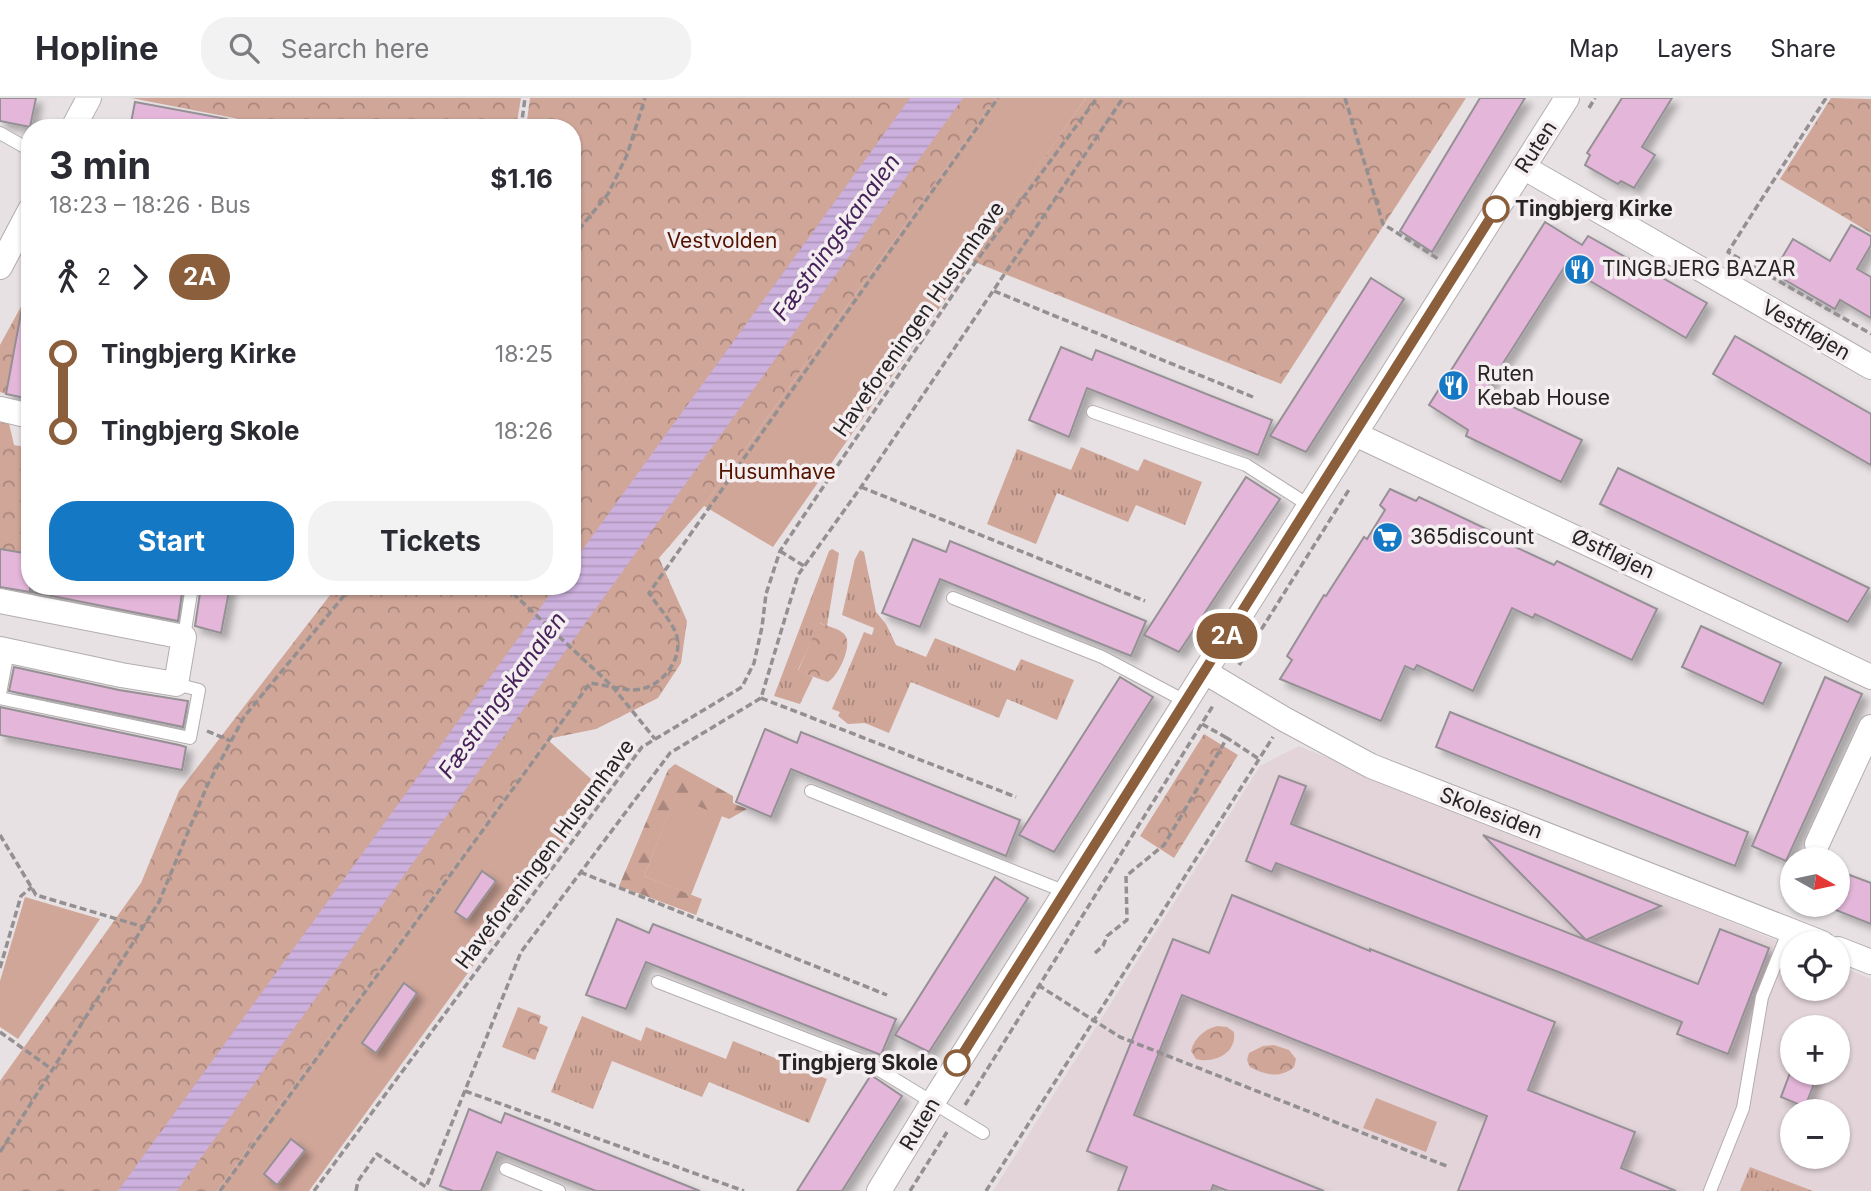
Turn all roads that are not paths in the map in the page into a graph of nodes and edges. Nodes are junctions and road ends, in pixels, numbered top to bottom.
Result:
1 (89, 98) edge
2 (1576, 106) edge
3 (78, 119) edge
4 (0, 133) edge
5 (21, 144) edge
6 (1523, 167) junction
7 (21, 227) edge
8 (1, 264) edge
9 (1871, 367) edge
10 (0, 408) edge
11 (1093, 412) dead end
12 (21, 414) edge
13 (1355, 433) junction
14 (1310, 506) junction
15 (191, 595) edge
16 (953, 598) dead end
17 (0, 600) edge
18 (184, 637) junction
19 (4, 650) edge
20 (1205, 672) junction
21 (1871, 677) edge
22 (176, 684) junction
23 (0, 696) edge
24 (1185, 701) junction
25 (1871, 727) edge
26 (811, 791) dead end
27 (1816, 844) dead end
28 (1066, 892) junction
29 (1789, 930) joint
30 (1850, 954) edge
31 (1871, 962) edge
32 (658, 982) dead end
33 (933, 1102) junction
34 (983, 1133) dead end
35 (506, 1169) dead end
36 (559, 1191) edge
37 (879, 1191) edge
38 (1710, 1191) edge

1 - 3 street
2 - 6 street, Ruten
4 - 5 lane
6 - 9 street, Vestfløjen
6 - 13 street, Ruten
7 - 8 street
10 - 12 street
11 - 14 lane
13 - 14 street, Ruten
13 - 21 street, Østfløjen
14 - 20 street, Ruten
15 - 18 lane
16 - 24 lane
17 - 18 street
18 - 22 street
19 - 22 street
19 - 23 lane
20 - 24 street, Ruten
20 - 29 street, Skolesiden
22 - 23 lane
24 - 28 street, Ruten
25 - 27 street
26 - 28 lane
28 - 33 street, Ruten
29 - 38 lane
30 - 31 street
32 - 33 lane
33 - 34 lane
33 - 37 street, Ruten
35 - 36 lane

